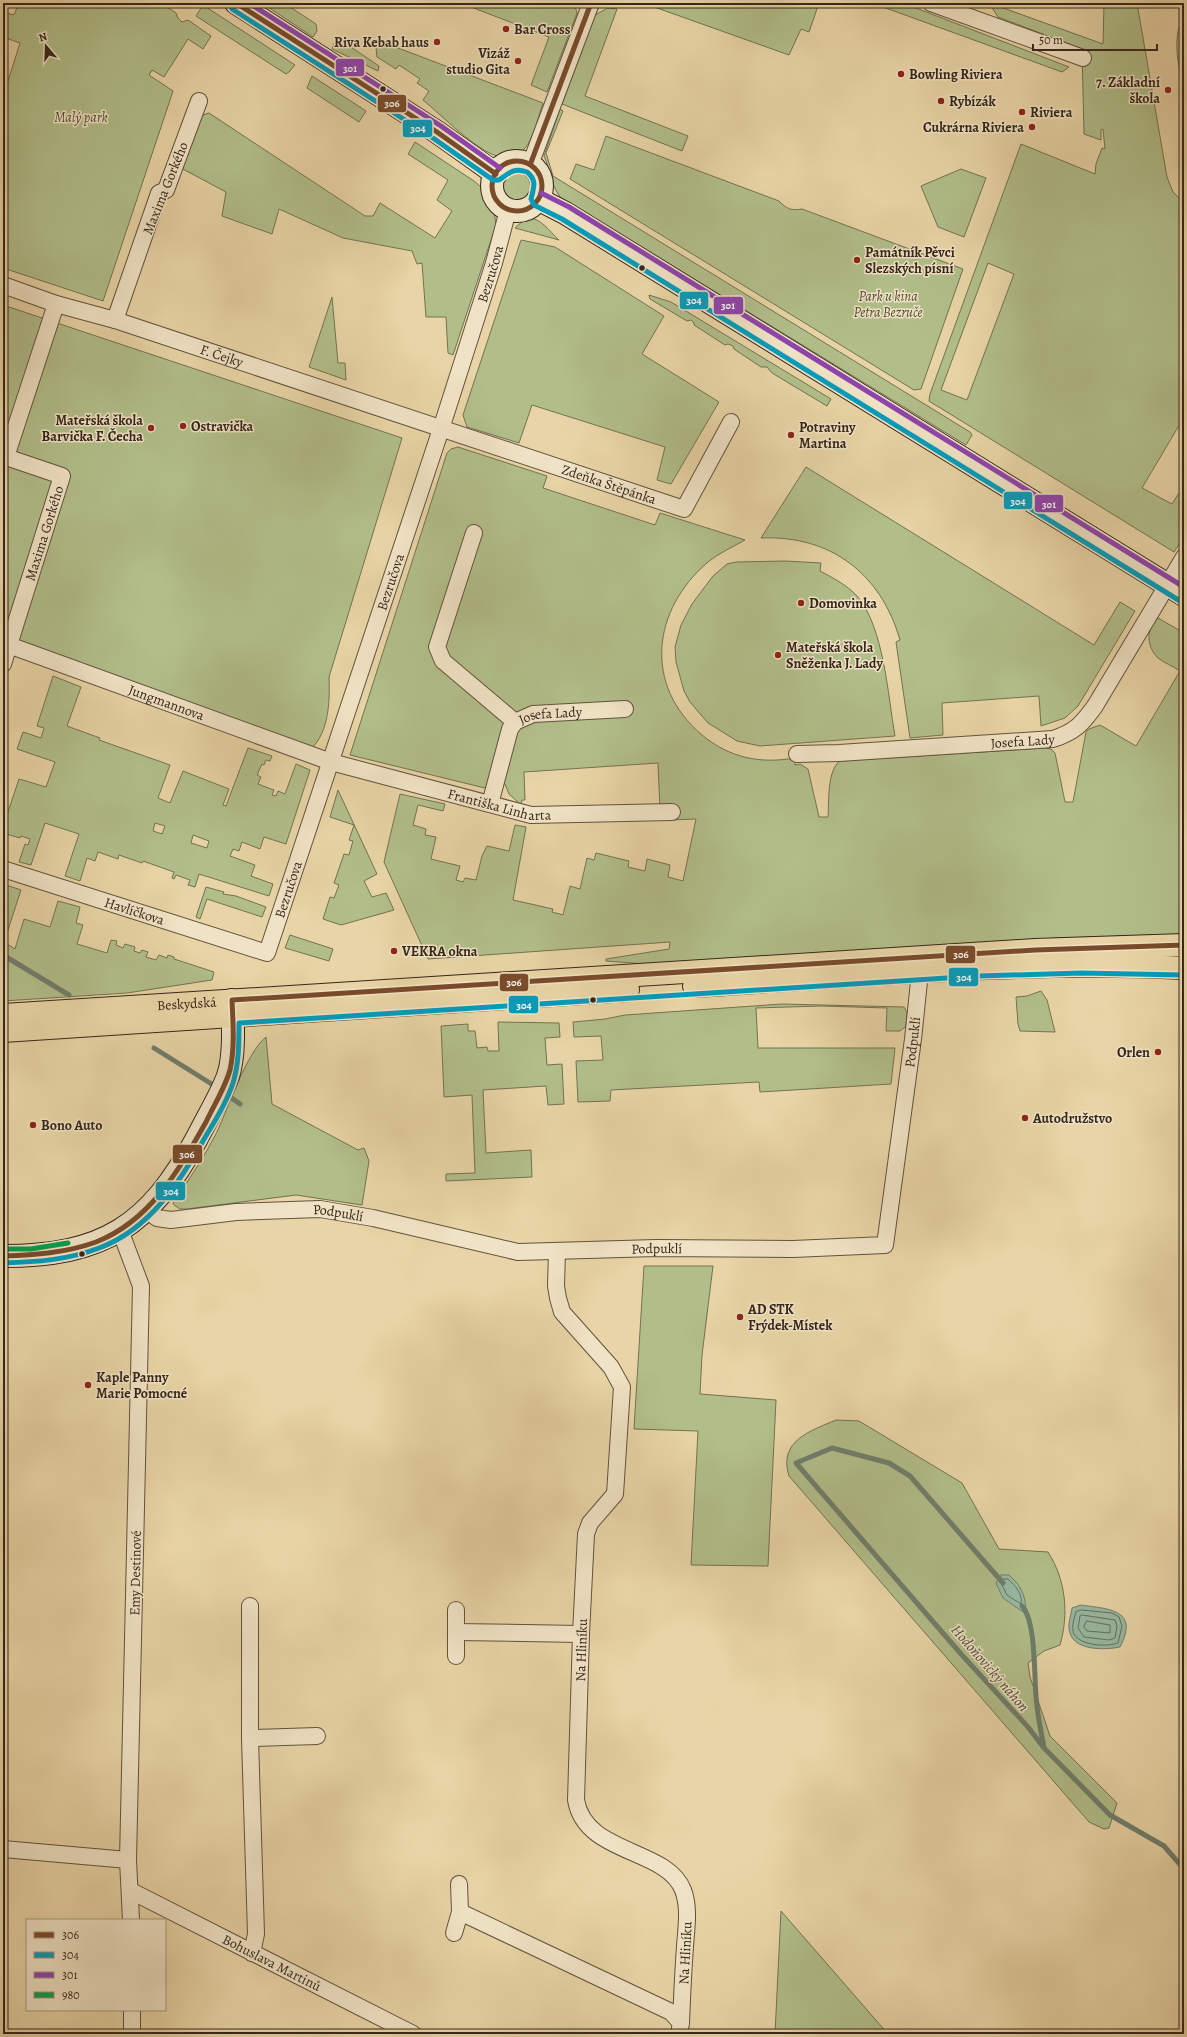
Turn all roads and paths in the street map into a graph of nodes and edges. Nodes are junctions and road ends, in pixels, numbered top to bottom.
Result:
1 (236, 3) edge
2 (591, 3) edge
3 (931, 3) edge
4 (1082, 58) dead end
5 (199, 101) dead end
6 (530, 165) junction
7 (496, 174) junction
8 (538, 199) junction
9 (508, 210) junction
10 (3, 285) edge
11 (56, 304) junction
12 (115, 320) junction
13 (731, 422) dead end
14 (441, 428) junction
15 (474, 534) dead end
16 (1184, 557) edge
17 (1175, 590) edge
18 (6, 644) edge
19 (3, 664) edge
20 (625, 708) dead end
21 (515, 722) junction
22 (797, 754) dead end
23 (331, 762) junction
24 (490, 804) junction
25 (672, 812) dead end
26 (3, 868) edge
27 (1184, 945) edge
28 (267, 953) joint
29 (920, 964) junction
30 (1184, 968) edge
31 (232, 1008) junction
32 (3, 1014) edge
33 (3, 1031) edge
34 (148, 1210) junction
35 (120, 1230) junction
36 (557, 1252) junction
37 (3, 1256) edge
38 (250, 1606) dead end
39 (456, 1610) dead end
40 (456, 1632) junction
41 (581, 1634) junction
42 (456, 1656) dead end
43 (317, 1736) dead end
44 (250, 1738) junction
45 (3, 1849) edge
46 (128, 1860) junction
47 (460, 1884) dead end
48 (131, 1891) junction
49 (460, 1912) junction
50 (131, 1919) edge
51 (454, 1933) dead end
52 (252, 1954) junction
53 (132, 2011) edge
54 (680, 2029) edge
55 (132, 2034) edge
56 (413, 2034) edge

1 - 7 street
2 - 6 street
3 - 4 street
5 - 12 street, Maxima Gorkého
6 - 7 street
6 - 8 street
7 - 9 street
8 - 9 street
8 - 17 street
9 - 14 street, Bezručova
10 - 11 street, F. Čejky
11 - 12 street, F. Čejky
11 - 18 street, Maxima Gorkého
12 - 14 street, F. Čejky
13 - 14 street, Zdeňka Štěpánka
14 - 23 street, Bezručova
15 - 21 street
16 - 17 street, Josefa Lady
17 - 22 street, Josefa Lady
18 - 19 street, Maxima Gorkého
18 - 23 street, Jungmannova
20 - 21 street, Josefa Lady
21 - 24 street, Josefa Lady
23 - 24 street, Františka Linharta
23 - 28 street, Bezručova
24 - 25 street, Františka Linharta
26 - 28 street, Havlíčkova
27 - 29 main road, Beskydská
29 - 30 main road, Beskydská
29 - 31 main road, Beskydská
29 - 36 street, Podpuklí
31 - 32 main road, Beskydská
31 - 33 main road, Beskydská
31 - 34 street
34 - 35 street
34 - 36 street, Podpuklí
35 - 37 street
35 - 46 street, Emy Destinové
36 - 41 street, Na Hliníku
38 - 44 street
39 - 40 street
40 - 41 street
40 - 42 street
41 - 54 street, Na Hliníku
43 - 44 street
44 - 52 street
45 - 46 street
46 - 48 street, Emy Destinové
47 - 49 street
48 - 50 street, Emy Destinové
48 - 52 street, Bohuslava Martinů
49 - 51 street
49 - 54 street, Na Hliníku
52 - 56 street, Bohuslava Martinů
53 - 55 street

